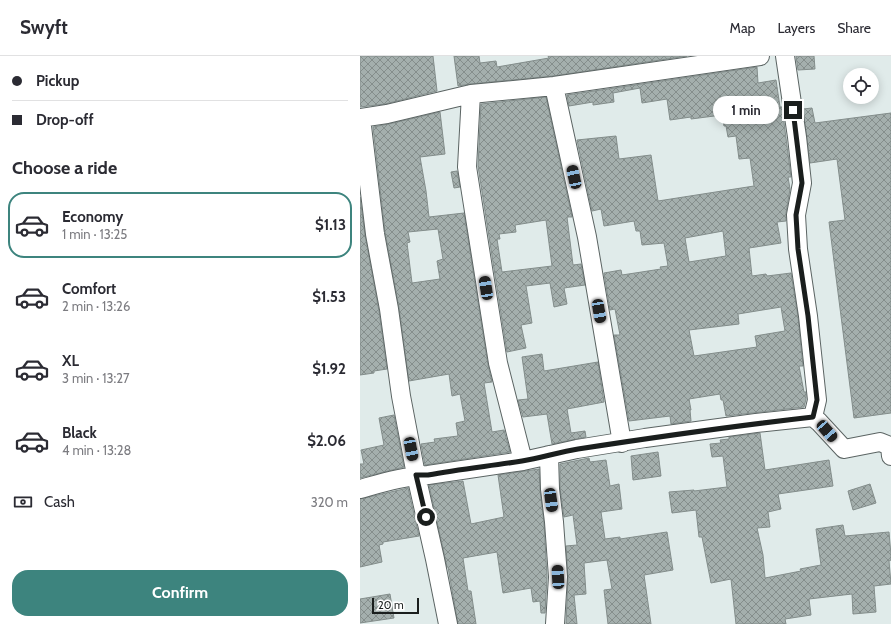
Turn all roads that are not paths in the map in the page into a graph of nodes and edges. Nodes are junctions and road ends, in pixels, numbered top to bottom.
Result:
1 (760, 56) edge
2 (785, 56) edge
3 (554, 86) junction
4 (471, 94) junction
5 (360, 118) edge
6 (813, 417) junction
7 (622, 443) junction
8 (549, 455) junction
9 (891, 456) edge
10 (523, 461) junction
11 (416, 475) junction
12 (360, 489) edge
13 (448, 624) edge
14 (555, 624) edge

1 - 3 street
2 - 6 street
3 - 4 street
3 - 7 street
4 - 5 street
4 - 10 street
5 - 11 street
6 - 7 street
6 - 9 street
7 - 8 street
8 - 10 street
8 - 14 street
10 - 11 street
11 - 12 street
11 - 13 street

